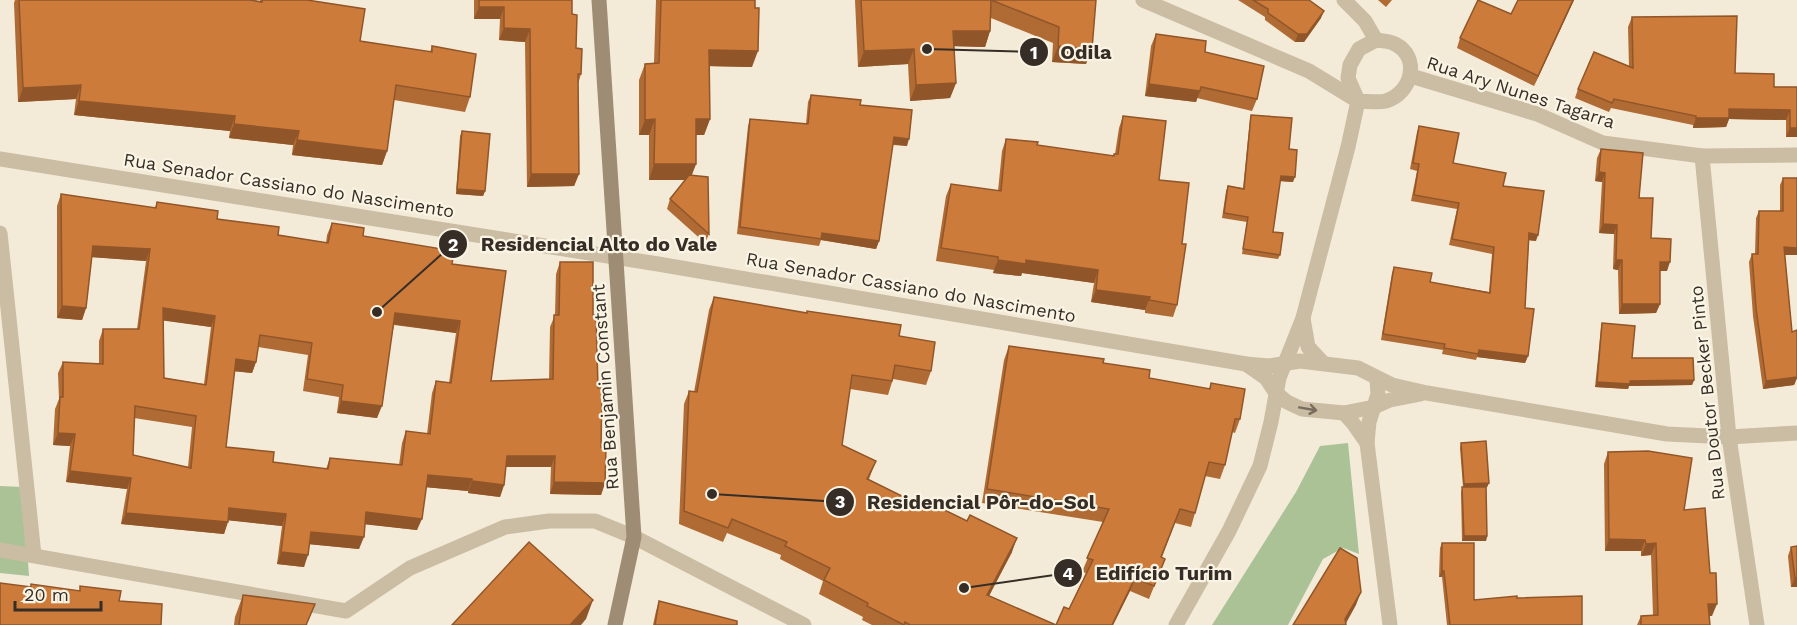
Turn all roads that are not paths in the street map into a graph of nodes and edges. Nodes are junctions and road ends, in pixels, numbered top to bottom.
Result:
1 (599, 0) edge
2 (1143, 0) edge
3 (1344, 0) edge
4 (1376, 40) junction
5 (1411, 76) junction
6 (1348, 78) junction
7 (1331, 85) junction
8 (1358, 101) junction
9 (1797, 154) edge
10 (1702, 156) junction
11 (0, 159) edge
12 (0, 232) edge
13 (616, 258) junction
14 (1303, 318) junction
15 (1323, 363) junction
16 (1246, 364) junction
17 (1283, 364) junction
18 (1377, 379) junction
19 (1276, 393) junction
20 (1427, 393) junction
21 (1374, 407) junction
22 (1344, 413) junction
23 (1797, 434) edge
24 (1729, 437) junction
25 (1367, 443) junction
26 (634, 537) junction
27 (0, 550) edge
28 (34, 555) junction
29 (343, 618) edge
30 (615, 625) edge
31 (804, 625) edge
32 (1176, 625) edge
33 (1390, 625) edge
34 (1757, 625) edge

1 - 13 street, Rua Benjamin Constant
2 - 7 street
3 - 4 street
4 - 5 street
4 - 6 street
5 - 8 street
5 - 10 street, Rua Ary Nunes Tagarra
6 - 7 street
6 - 8 street
7 - 8 street
8 - 14 street
9 - 10 street, Rua Ary Nunes Tagarra
10 - 24 street, Rua Doutor Becker Pinto
11 - 13 street, Rua Senador Cassiano do Nascimento
12 - 28 street
13 - 16 street, Rua Senador Cassiano do Nascimento
13 - 26 street, Rua Benjamin Constant
14 - 15 street
14 - 17 street
15 - 17 street, Rua Senador Cassiano do Nascimento
15 - 18 street, Rua Senador Cassiano do Nascimento
16 - 17 street, Rua Senador Cassiano do Nascimento
16 - 19 street, Rua Senador Cassiano do Nascimento
17 - 19 street
18 - 20 street, Rua Senador Cassiano do Nascimento
18 - 21 street
19 -> 22 street, Rua Senador Cassiano do Nascimento
19 - 32 street
20 - 21 street, Rua Senador Cassiano do Nascimento
20 - 24 street, Rua Senador Cassiano do Nascimento
21 - 22 street, Rua Senador Cassiano do Nascimento
21 - 25 street
22 - 25 street
23 - 24 street, Rua Senador Cassiano do Nascimento
24 - 34 street, Rua Doutor Becker Pinto
25 - 33 street
26 - 29 street
26 - 30 street, Rua Benjamin Constant
26 - 31 street
27 - 28 street
28 - 29 street

